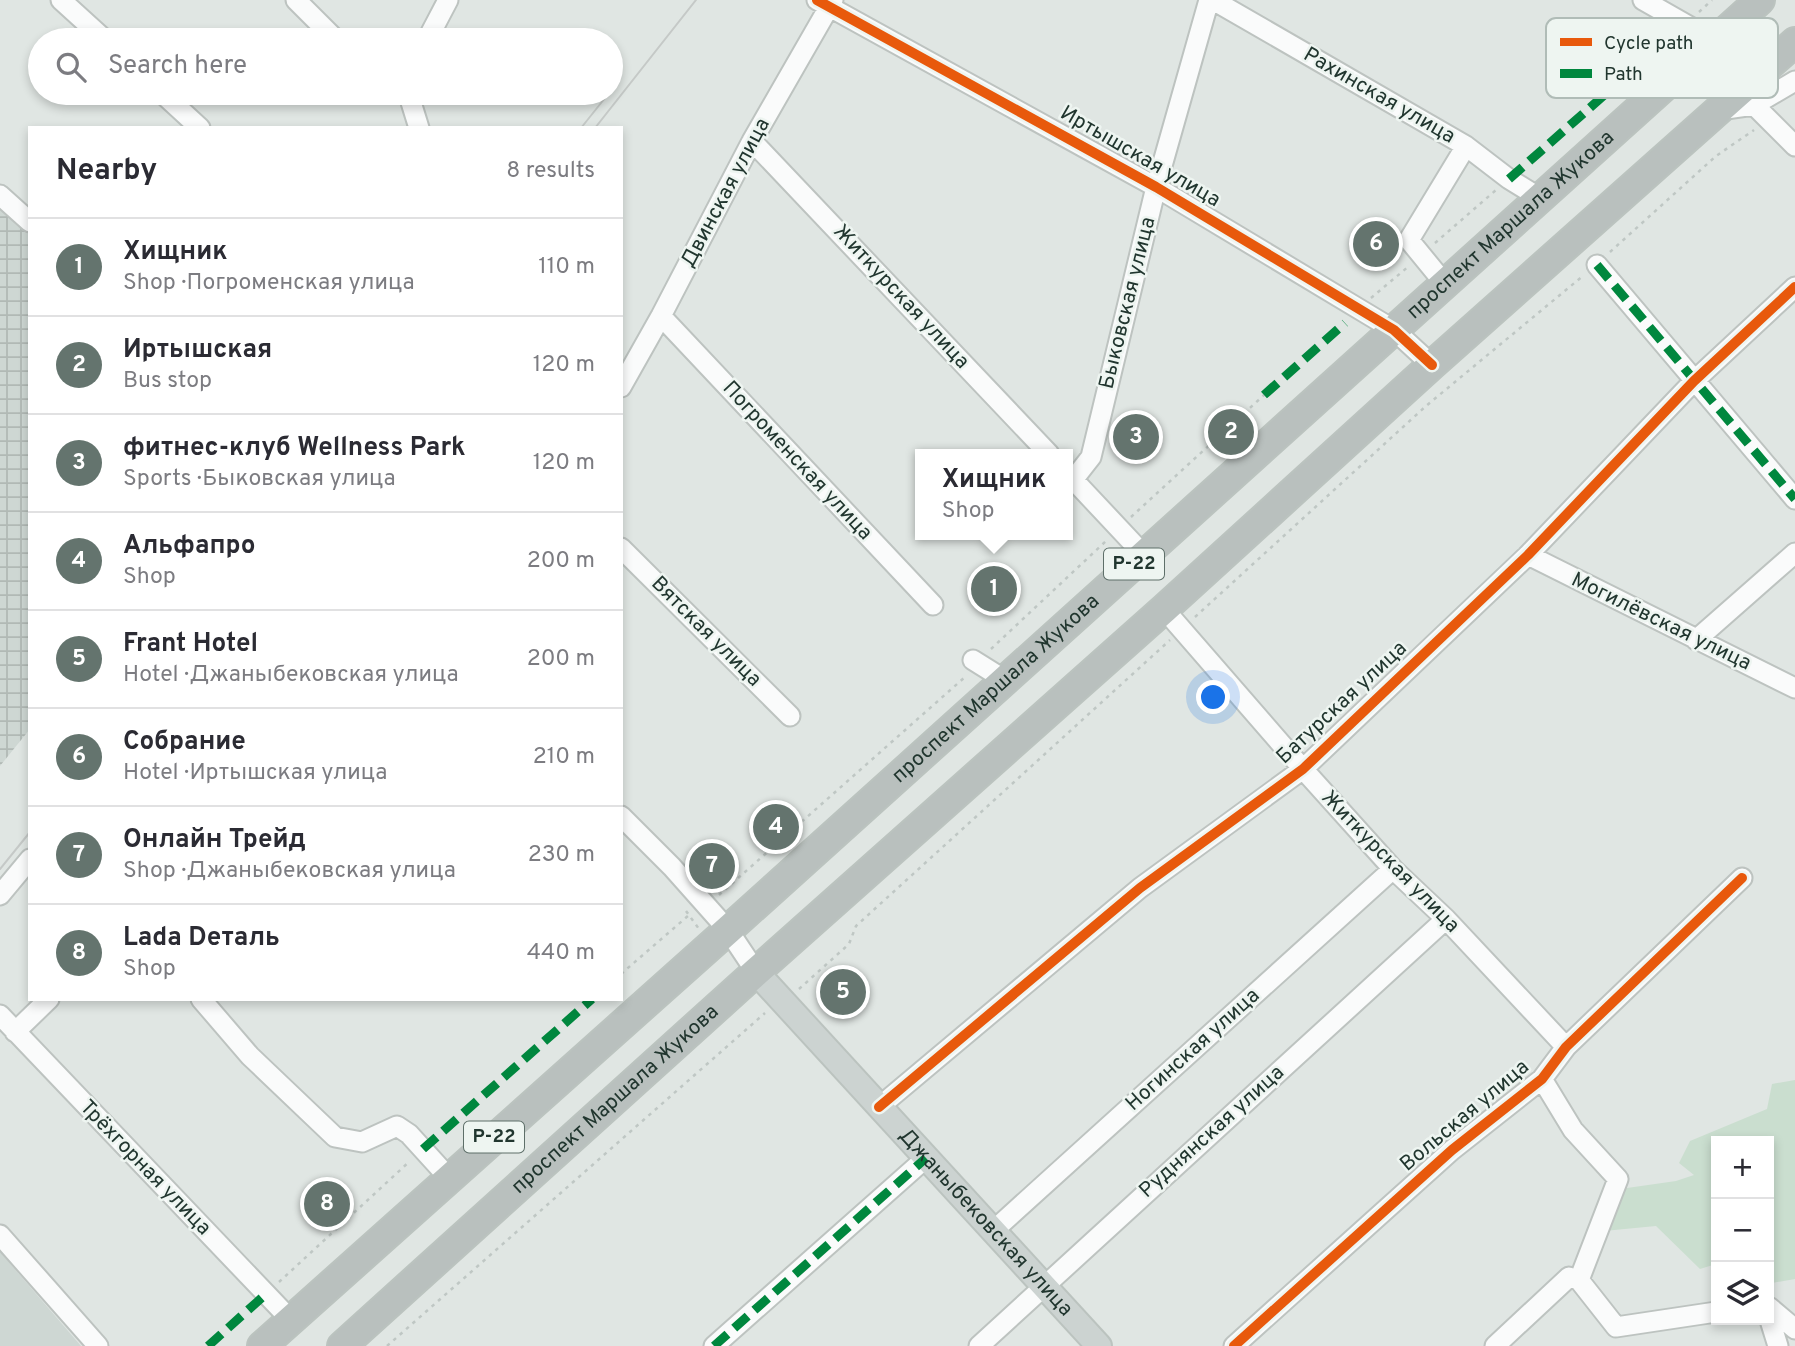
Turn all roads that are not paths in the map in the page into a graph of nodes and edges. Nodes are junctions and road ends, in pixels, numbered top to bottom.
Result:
1 (61, 0) edge
2 (296, 0) edge
3 (448, 0) edge
4 (1211, 0) edge
5 (1643, 0) edge
6 (1760, 0) edge
7 (826, 2) edge
8 (1675, 18) edge
9 (1740, 18) edge
10 (92, 28) edge
11 (325, 28) edge
12 (433, 28) edge
13 (1795, 42) edge
14 (1778, 57) edge
15 (1795, 81) edge
16 (1778, 91) edge
17 (1651, 98) edge
18 (1732, 98) edge
19 (1766, 98) edge
20 (175, 105) edge
21 (411, 105) edge
22 (1754, 105) junction
23 (1718, 110) junction
24 (198, 126) edge
25 (418, 126) edge
26 (752, 141) junction
27 (1466, 146) junction
28 (1795, 146) edge
29 (1156, 187) junction
30 (0, 195) edge
31 (1540, 198) junction
32 (28, 220) edge
33 (1597, 265) road end
34 (1445, 284) junction
35 (1795, 287) edge
36 (661, 316) junction
37 (1394, 330) junction
38 (1432, 365) junction
39 (1694, 381) junction
40 (623, 383) edge
41 (1044, 449) edge
42 (1073, 474) edge
43 (1073, 480) edge
44 (1795, 499) edge
45 (623, 550) edge
46 (1795, 553) edge
47 (1144, 555) junction
48 (1528, 555) junction
49 (933, 605) dead end
50 (1173, 619) junction
51 (1696, 640) junction
52 (976, 662) road end
53 (1005, 680) junction
54 (1795, 688) edge
55 (790, 716) dead end
56 (1303, 769) junction
57 (623, 818) edge
58 (28, 861) edge
59 (1393, 869) junction
60 (1742, 878) dead end
61 (0, 896) edge
62 (0, 904) edge
63 (1446, 919) junction
64 (728, 930) junction
65 (756, 972) junction
66 (47, 1001) edge
67 (203, 1001) edge
68 (0, 1015) edge
69 (15, 1032) junction
70 (1566, 1047) junction
71 (1542, 1079) junction
72 (879, 1107) junction
73 (926, 1158) junction
74 (449, 1178) junction
75 (993, 1231) junction
76 (0, 1235) edge
77 (1578, 1280) junction
78 (1045, 1286) junction
79 (1774, 1311) edge
80 (1711, 1312) edge
81 (291, 1320) junction
82 (1771, 1325) edge
83 (1795, 1329) edge
84 (98, 1346) edge
85 (262, 1346) edge
86 (342, 1346) edge
87 (714, 1346) edge
88 (979, 1346) edge
89 (1099, 1346) edge
90 (1234, 1346) edge
91 (1495, 1346) edge
92 (1778, 1346) edge

1 - 10 street
2 - 11 street
3 - 12 street
4 - 27 street, Рахинская улица
4 - 29 street, Быковская улица
5 - 8 street
6 - 9 highway, проспект Маршала Жукова / Р-22
7 - 26 street, Двинская улица
7 - 29 street, Иртышская улица
13 - 14 highway, проспект Маршала Жукова / Р-22
15 - 16 street
17 - 31 highway, проспект Маршала Жукова / Р-22
18 - 23 highway, проспект Маршала Жукова / Р-22
19 - 22 street
20 - 24 street
21 - 25 street
22 - 23 street
22 - 28 street
23 - 38 highway, проспект Маршала Жукова / Р-22
26 - 36 street, Двинская улица
26 - 41 street, Житкурская улица
27 - 31 street, Рахинская улица
27 - 34 street
29 - 37 street, Иртышская улица
29 - 42 street, Быковская улица
30 - 32 street
31 - 34 highway, проспект Маршала Жукова / Р-22
33 - 39 street
34 - 37 highway, проспект Маршала Жукова / Р-22
35 - 39 street, Батурская улица
36 - 40 street, Двинская улица
36 - 49 street, Погроменская улица
37 - 38 street, Иртышская улица
37 - 47 highway, проспект Маршала Жукова / Р-22
38 - 50 highway, проспект Маршала Жукова / Р-22
39 - 44 street
39 - 48 street, Батурская улица
43 - 47 street
45 - 55 street, Вятская улица
46 - 51 street
47 - 53 highway, проспект Маршала Жукова / Р-22
48 - 51 street, Могилёвская улица
48 - 56 street, Батурская улица
50 - 56 street, Житкурская улица
50 - 65 highway, проспект Маршала Жукова / Р-22
51 - 54 street, Могилёвская улица
52 - 53 street
53 - 64 highway, проспект Маршала Жукова / Р-22
56 - 59 street, Житкурская улица
56 - 72 street, Батурская улица
57 - 64 street, Джаныбековская улица
58 - 61 street
59 - 63 street, Житкурская улица
59 - 75 street, Ногинская улица
60 - 70 street, Вольская улица
61 - 62 street
63 - 70 street, Житкурская улица
63 - 78 street, Руднянская улица
64 - 65 street, Джаныбековская улица
64 - 74 highway, проспект Маршала Жукова / Р-22
65 - 72 main road, Джаныбековская улица
65 - 86 highway, проспект Маршала Жукова / Р-22
66 - 69 street
67 - 74 street
68 - 69 street, Трёхгорная улица
69 - 81 street, Трёхгорная улица
70 - 71 street, Вольская улица
71 - 77 street
71 - 90 street, Вольская улица
72 - 73 main road, Джаныбековская улица
73 - 75 main road, Джаныбековская улица
73 - 87 street
74 - 81 highway, проспект Маршала Жукова / Р-22
75 - 78 main road, Джаныбековская улица
76 - 84 street
77 - 80 street
77 - 91 street
78 - 88 street, Руднянская улица
78 - 89 main road, Джаныбековская улица
79 - 83 street
81 - 85 highway, проспект Маршала Жукова / Р-22
82 - 92 street

